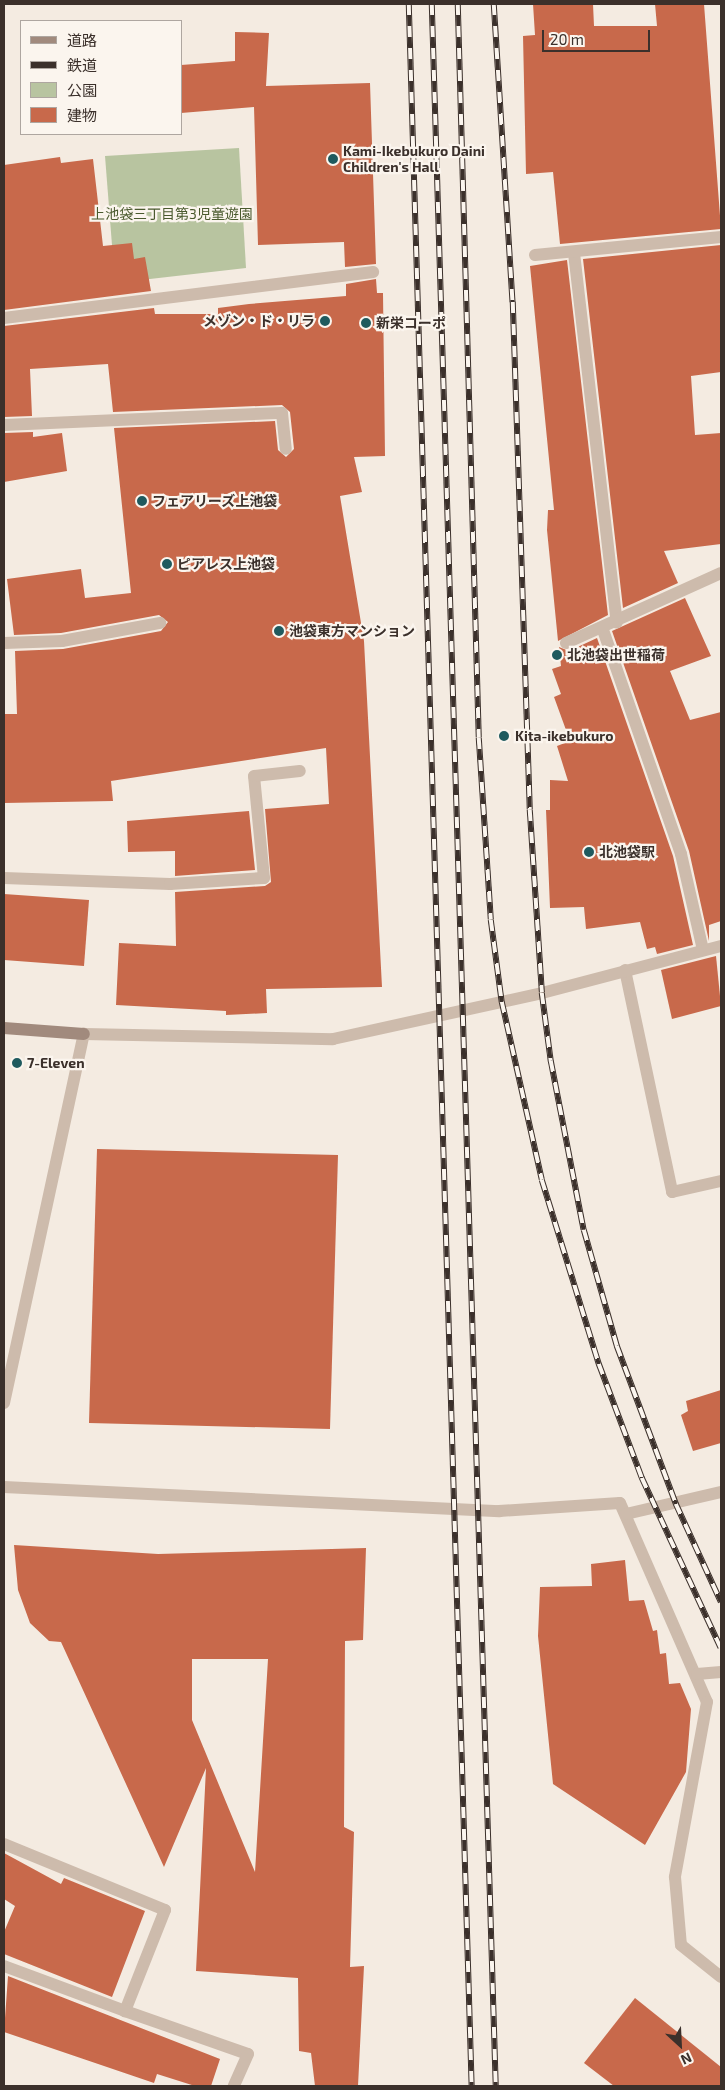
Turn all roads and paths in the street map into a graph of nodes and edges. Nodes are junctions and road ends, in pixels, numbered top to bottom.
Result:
1 (721, 237) edge
2 (574, 253) junction
3 (535, 255) dead end
4 (373, 272) dead end
5 (4, 318) edge
6 (4, 425) edge
7 (286, 449) dead end
8 (721, 574) edge
9 (160, 623) dead end
10 (617, 623) junction
11 (603, 630) junction
12 (4, 643) edge
13 (566, 643) dead end
14 (300, 771) dead end
15 (4, 878) edge
16 (721, 946) edge
17 (703, 950) junction
18 (625, 970) junction
19 (4, 1028) edge
20 (84, 1034) junction
21 (721, 1182) edge
22 (4, 1403) edge
23 (4, 1488) edge
24 (721, 1492) edge
25 (626, 1514) junction
26 (721, 1672) edge
27 (697, 1674) junction
28 (4, 1844) edge
29 (4, 1966) edge
30 (721, 1977) edge
31 (124, 2011) junction
32 (234, 2086) edge

1 - 2 street
2 - 3 street
2 - 10 street
4 - 5 street
6 - 7 street
8 - 10 street
9 - 12 street
10 - 11 street
11 - 13 street
11 - 17 street
14 - 15 street
16 - 17 street
17 - 18 street
18 - 20 street
18 - 21 street
19 - 20 street
20 - 22 street
23 - 25 street
24 - 25 street
25 - 27 street
26 - 27 street
27 - 30 street
28 - 31 street
29 - 31 street
31 - 32 street

